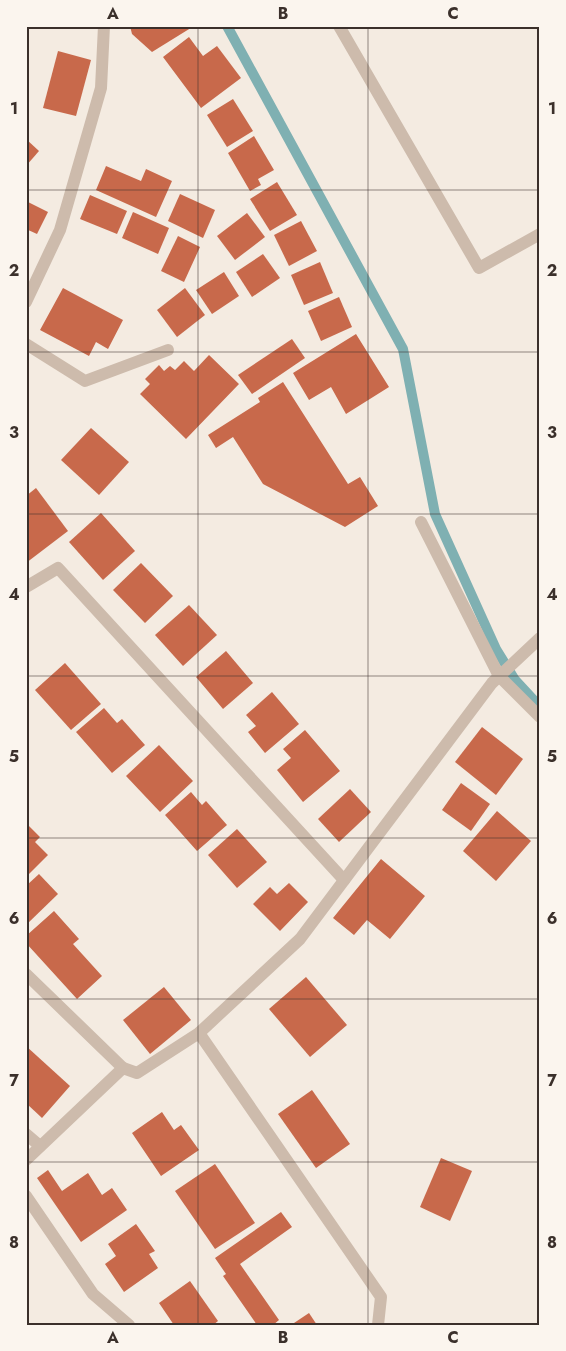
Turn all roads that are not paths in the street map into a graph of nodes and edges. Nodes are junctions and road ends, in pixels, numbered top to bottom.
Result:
1 (104, 26) edge
2 (339, 26) edge
3 (540, 234) edge
4 (26, 302) edge
5 (26, 344) edge
6 (168, 350) dead end
7 (421, 522) dead end
8 (26, 587) edge
9 (540, 638) edge
10 (499, 676) junction
11 (540, 717) edge
12 (344, 880) junction
13 (26, 974) edge
14 (200, 1033) junction
15 (123, 1068) junction
16 (26, 1134) edge
17 (40, 1146) junction
18 (26, 1160) edge
19 (26, 1196) edge
20 (129, 1325) edge
21 (378, 1325) edge

1 - 4 street
2 - 3 street
5 - 6 street
7 - 10 street
8 - 12 street
9 - 10 street
10 - 11 street
10 - 12 street
12 - 14 street
13 - 15 street
14 - 15 street
14 - 21 street
15 - 17 street
16 - 17 street
17 - 18 street
19 - 20 street

